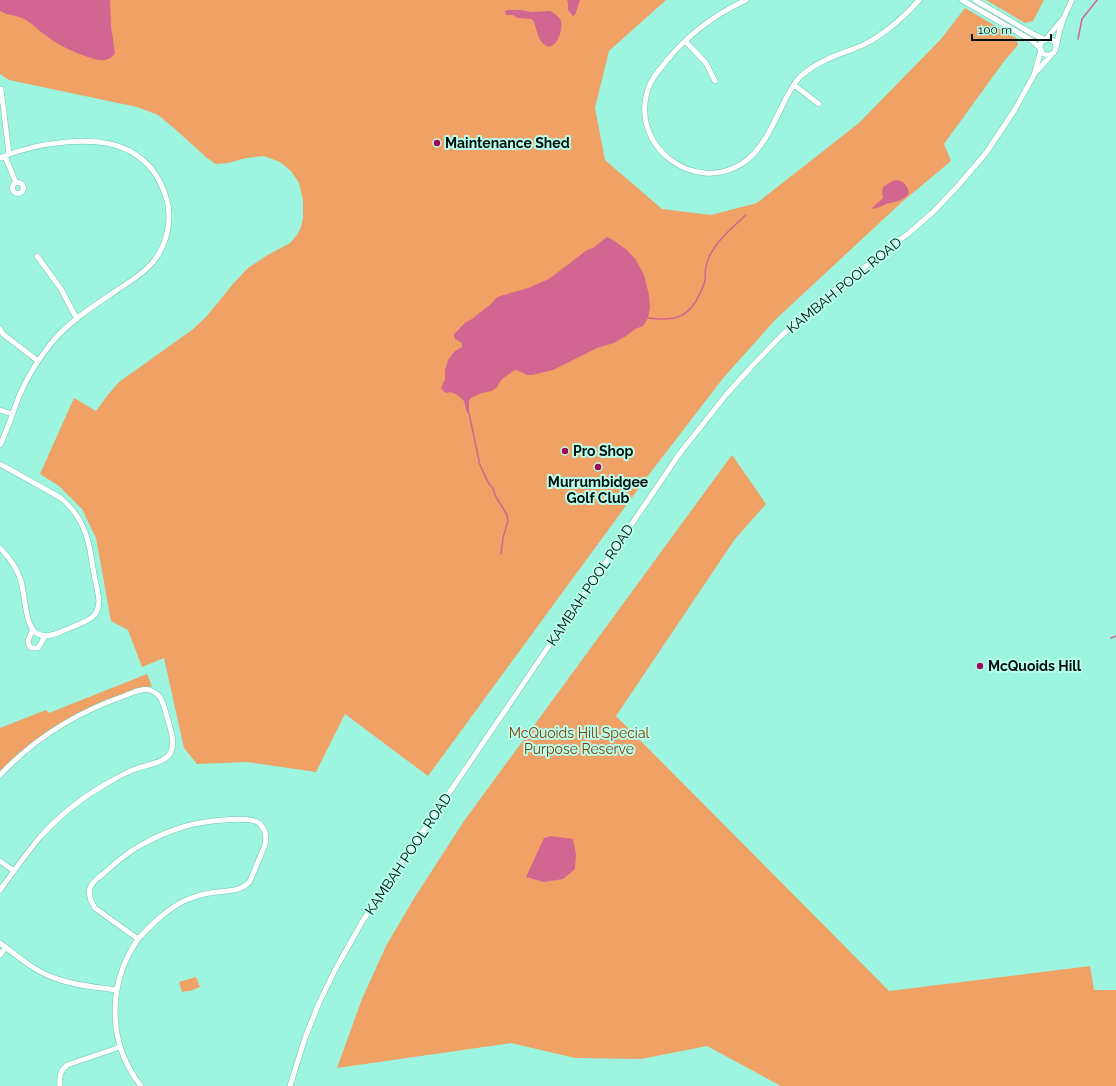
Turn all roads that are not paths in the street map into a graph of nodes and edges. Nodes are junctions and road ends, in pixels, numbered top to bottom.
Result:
1 (746, 0) edge
2 (919, 0) edge
3 (962, 0) edge
4 (975, 0) edge
5 (1072, 0) edge
6 (1064, 17) junction
7 (1046, 39) junction
8 (685, 41) junction
9 (1056, 48) junction
10 (1041, 50) junction
11 (1052, 54) junction
12 (1034, 75) junction
13 (715, 81) dead end
14 (794, 85) junction
15 (1, 90) dead end
16 (819, 104) dead end
17 (5, 156) edge
18 (16, 183) dead end
19 (38, 256) dead end
20 (77, 319) junction
21 (0, 329) edge
22 (38, 361) junction
23 (0, 410) edge
24 (12, 414) junction
25 (0, 445) edge
26 (0, 464) edge
27 (0, 548) edge
28 (33, 630) junction
29 (45, 636) junction
30 (0, 775) edge
31 (0, 861) edge
32 (14, 871) junction
33 (0, 890) edge
34 (138, 939) junction
35 (0, 943) edge
36 (6, 947) junction
37 (0, 955) edge
38 (116, 990) junction
39 (120, 1047) junction
40 (60, 1086) edge
41 (141, 1086) edge
42 (290, 1086) edge

1 - 8 street
2 - 14 street
3 - 10 street
4 - 7 street
5 - 6 street
6 - 7 street
6 - 9 street
7 - 9 street
7 - 10 street
8 - 13 street
8 - 14 street
9 - 11 street
10 - 11 street
10 - 12 street, KAMBAH POOL ROAD
11 - 12 street, KAMBAH POOL ROAD
12 - 42 street, KAMBAH POOL ROAD
14 - 16 street
15 - 17 street
17 - 18 street
17 - 20 street
19 - 20 street
20 - 22 street
21 - 22 street
22 - 24 street
23 - 24 street
24 - 25 street
26 - 29 street
27 - 28 street
28 - 29 street
28 - 29 street
30 - 32 street
31 - 32 street
32 - 33 street
34 - 34 street
34 - 38 street
35 - 36 street
36 - 37 street
36 - 38 street
38 - 39 street
39 - 40 street
39 - 41 street

